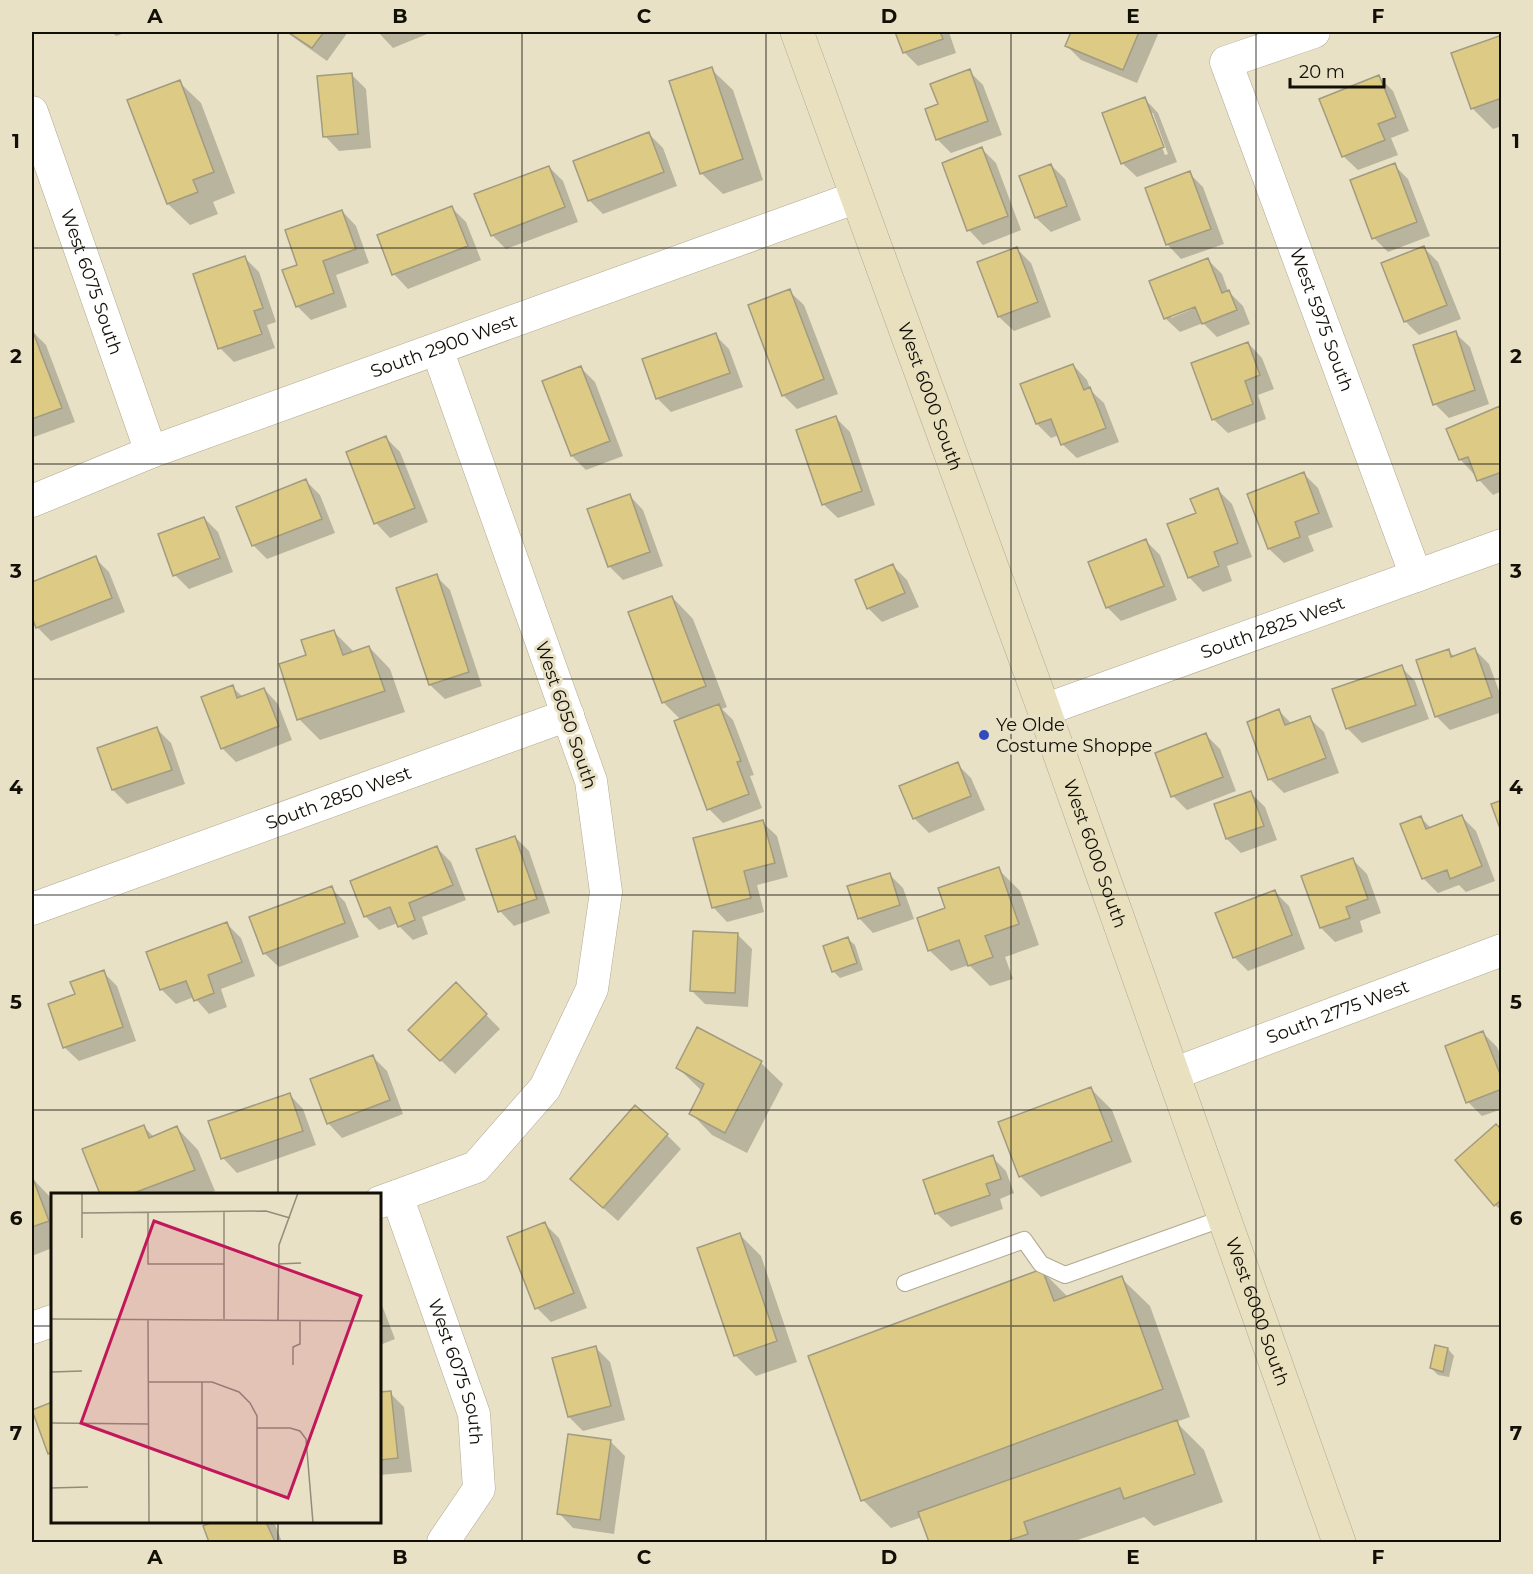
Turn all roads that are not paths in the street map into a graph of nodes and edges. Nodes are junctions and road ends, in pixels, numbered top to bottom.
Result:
1 (797, 32) edge
2 (1314, 32) edge
3 (32, 112) edge
4 (857, 197) junction
5 (438, 349) junction
6 (151, 452) junction
7 (32, 501) edge
8 (1502, 545) edge
9 (1416, 576) junction
10 (1044, 710) junction
11 (567, 715) junction
12 (32, 909) edge
13 (1502, 950) edge
14 (1173, 1074) junction
15 (388, 1199) edge
16 (1224, 1218) junction
17 (904, 1282) dead end
18 (51, 1321) edge
19 (32, 1328) edge
20 (443, 1542) edge
21 (1339, 1542) edge

1 - 4 street, West 6000 South
2 - 9 street, West 5975 South
3 - 6 street, West 6075 South
4 - 5 street, South 2900 West
4 - 10 street, West 6000 South
5 - 6 street, South 2900 West
5 - 11 street, West 6050 South
6 - 7 street, South 2900 West
8 - 9 street, South 2825 West
9 - 10 street, South 2825 West
10 - 14 street, West 6000 South
11 - 12 street, South 2850 West
11 - 15 street, West 6050 South
13 - 14 street, South 2775 West
14 - 16 street, West 6000 South
15 - 20 street, West 6075 South
16 - 17 lane
16 - 21 street, West 6000 South
18 - 19 street

